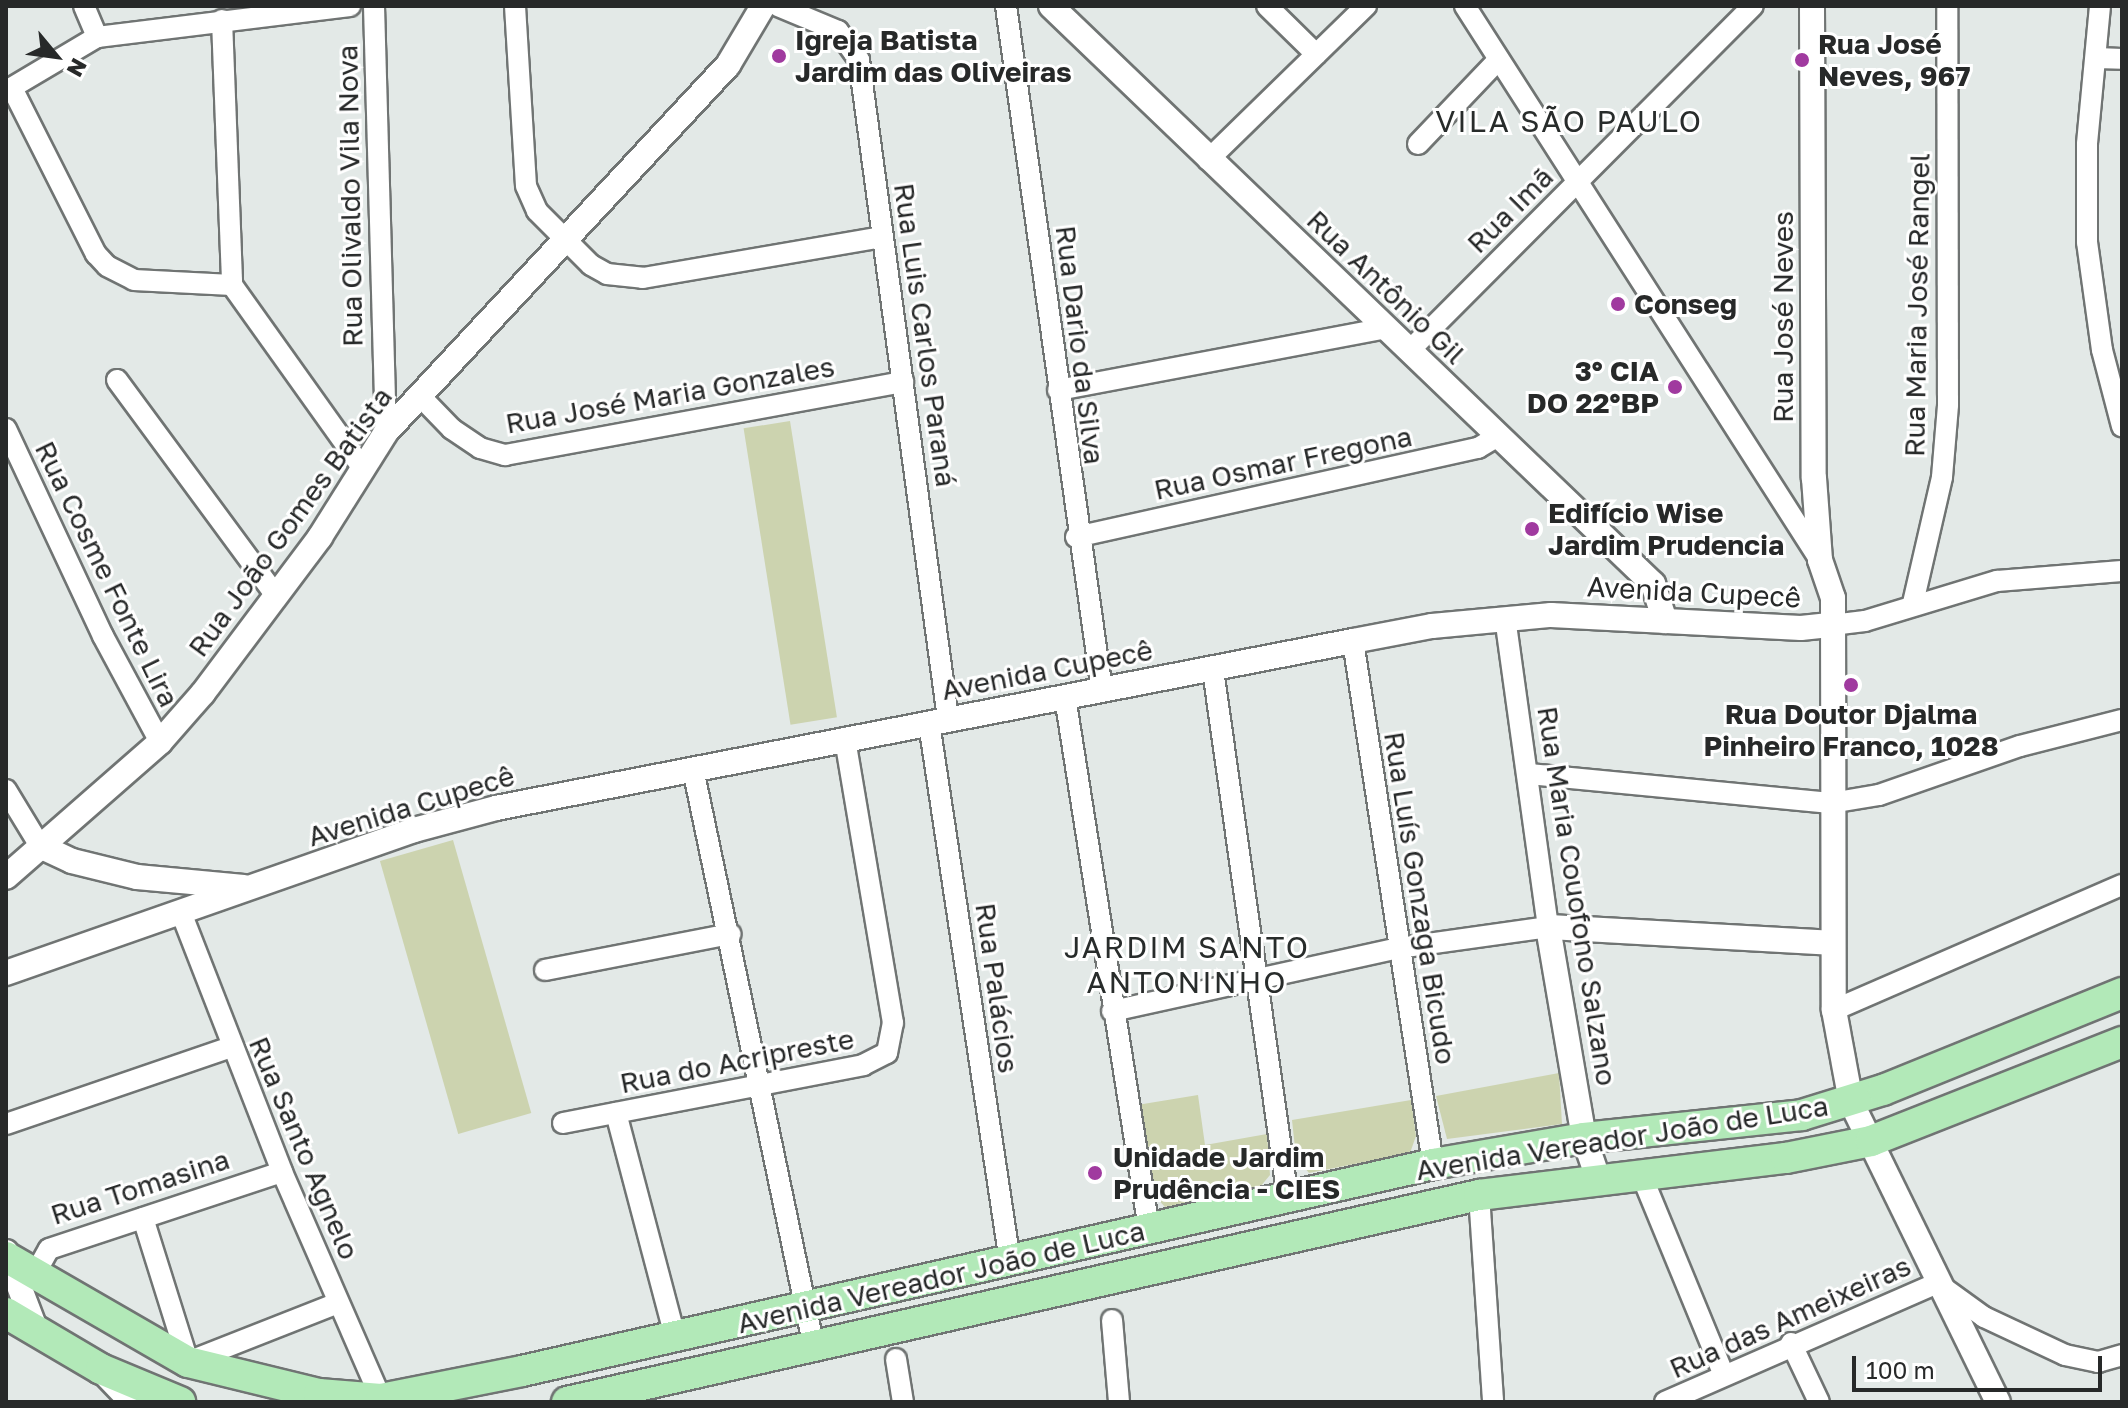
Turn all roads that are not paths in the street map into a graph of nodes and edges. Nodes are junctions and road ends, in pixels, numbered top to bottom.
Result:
1 (84, 6) edge
2 (350, 6) edge
3 (374, 6) edge
4 (515, 6) edge
5 (763, 6) edge
6 (778, 6) edge
7 (1006, 6) edge
8 (1051, 6) edge
9 (1267, 6) edge
10 (1366, 6) edge
11 (1465, 6) edge
12 (1753, 6) edge
13 (1812, 6) edge
14 (1947, 6) edge
15 (2100, 6) edge
16 (222, 20) junction
17 (97, 37) junction
18 (1316, 54) junction
19 (2097, 58) junction
20 (1499, 59) junction
21 (2122, 59) edge
22 (9, 90) edge
23 (1418, 144) dead end
24 (1208, 160) junction
25 (1577, 182) junction
26 (882, 237) junction
27 (563, 242) junction
28 (232, 285) junction
29 (1385, 328) junction
30 (1409, 351) junction
31 (117, 380) dead end
32 (903, 382) junction
33 (1058, 390) junction
34 (419, 395) junction
35 (2122, 426) edge
36 (6, 429) edge
37 (386, 432) junction
38 (1498, 436) junction
39 (364, 470) junction
40 (1076, 537) junction
41 (1820, 560) junction
42 (2122, 571) edge
43 (276, 596) junction
44 (1913, 603) junction
45 (1505, 619) junction
46 (1665, 621) junction
47 (1832, 625) junction
48 (1353, 641) junction
49 (1213, 670) junction
50 (1102, 691) junction
51 (1065, 697) junction
52 (939, 720) junction
53 (2122, 720) edge
54 (845, 738) junction
55 (160, 742) junction
56 (693, 769) junction
57 (1529, 774) junction
58 (6, 790) edge
59 (1831, 803) junction
60 (40, 846) junction
61 (6, 877) edge
62 (2122, 885) edge
63 (247, 887) junction
64 (182, 915) junction
65 (1548, 927) junction
66 (731, 934) junction
67 (1832, 943) junction
68 (1399, 948) junction
69 (545, 970) dead end
70 (6, 973) edge
71 (1256, 978) junction
72 (2122, 993) edge
73 (1834, 1010) junction
74 (1112, 1011) junction
75 (2122, 1042) edge
76 (231, 1047) junction
77 (761, 1083) junction
78 (1851, 1102) junction
79 (616, 1113) junction
80 (563, 1123) dead end
81 (6, 1124) edge
82 (1584, 1138) junction
83 (1871, 1141) junction
84 (1433, 1164) junction
85 (282, 1172) junction
86 (1641, 1174) junction
87 (1599, 1181) junction
88 (1479, 1195) junction
89 (1288, 1199) junction
90 (143, 1218) junction
91 (1149, 1229) junction
92 (7, 1256) edge
93 (1010, 1262) junction
94 (44, 1279) junction
95 (1937, 1283) junction
96 (338, 1303) junction
97 (802, 1308) junction
98 (6, 1313) edge
99 (1112, 1320) dead end
100 (35, 1328) junction
101 (675, 1337) junction
102 (813, 1343) junction
103 (1791, 1343) junction
104 (178, 1347) junction
105 (2122, 1355) edge
106 (896, 1359) dead end
107 (1723, 1373) junction
108 (381, 1399) junction
109 (155, 1400) edge
110 (567, 1402) edge
111 (903, 1402) edge
112 (1119, 1402) edge
113 (1493, 1402) edge
114 (1665, 1402) edge
115 (1819, 1402) edge
116 (1998, 1402) edge

1 - 17 street
2 - 16 street
3 - 37 street, Rua Olivaldo Vila Nova
4 - 27 street
5 - 27 street, Rua João Gomes Batista
6 - 26 street, Rua Luis Carlos Paraná
7 - 33 street, Rua Dario da Silva
8 - 24 street, Rua Antônio Gil
9 - 18 street
10 - 18 street
11 - 20 street
12 - 25 street, Rua Imã
13 - 41 street, Rua José Neves
14 - 44 street, Rua Maria José Rangel
15 - 19 street
16 - 17 street
16 - 28 street
17 - 22 street
18 - 24 street
19 - 21 street
19 - 35 street
20 - 23 street
20 - 25 street
22 - 28 street
24 - 29 street, Rua Antônio Gil
25 - 30 street, Rua Imã
25 - 41 street
26 - 27 street
26 - 32 street, Rua Luis Carlos Paraná
27 - 34 street, Rua João Gomes Batista
28 - 39 street
29 - 30 street, Rua Antônio Gil
29 - 33 street
30 - 38 street, Rua Antônio Gil
31 - 43 street
32 - 34 street, Rua José Maria Gonzales
32 - 52 street, Rua Luis Carlos Paraná
33 - 40 street, Rua Dario da Silva
34 - 37 street, Rua João Gomes Batista
36 - 55 street, Rua Cosme Fonte Lira
37 - 39 street, Rua João Gomes Batista
38 - 40 street, Rua Osmar Fregona
38 - 46 street, Rua Antônio Gil
39 - 43 street, Rua João Gomes Batista
40 - 50 street, Rua Dario da Silva
41 - 47 street, Rua José Neves
42 - 44 street, Avenida Cupecê
43 - 55 street, Rua João Gomes Batista
44 - 47 street, Avenida Cupecê
45 - 46 street, Avenida Cupecê
45 - 48 street, Avenida Cupecê
45 - 57 street, Rua Maria Couofono Salzano
46 - 47 street, Avenida Cupecê
47 - 59 street, Rua José Neves
48 - 49 street, Avenida Cupecê
48 - 68 street, Rua Luís Gonzaga Bicudo
49 - 50 street, Avenida Cupecê
49 - 71 street
50 - 51 street, Avenida Cupecê
51 - 52 street, Avenida Cupecê
51 - 74 street
52 - 54 street, Avenida Cupecê
52 - 93 street, Rua Palácios
53 - 59 street
54 - 56 street, Avenida Cupecê
54 - 77 street, Rua do Acripreste
55 - 60 street, Rua João Gomes Batista
56 - 63 street, Avenida Cupecê
56 - 66 street
57 - 59 street
57 - 65 street, Rua Maria Couofono Salzano
58 - 60 street
59 - 67 street, Rua José Neves
60 - 61 street, Rua João Gomes Batista
60 - 63 street
62 - 73 street
63 - 64 street, Avenida Cupecê
64 - 70 street, Avenida Cupecê
64 - 76 street, Rua Santo Agnelo
65 - 67 street
65 - 68 street
65 - 82 street, Rua Maria Couofono Salzano
66 - 69 street
66 - 77 street
67 - 73 street, Rua José Neves
68 - 71 street
68 - 84 street, Rua Luís Gonzaga Bicudo
71 - 74 street
71 - 89 street
72 - 78 main road, Avenida Vereador João de Luca
73 - 78 street, Rua José Neves
74 - 91 street
75 - 83 main road, Avenida Vereador João de Luca
76 - 81 street
76 - 85 street, Rua Santo Agnelo
77 - 79 street, Rua do Acripreste
77 - 97 street
78 - 82 main road, Avenida Vereador João de Luca
78 - 83 street, Rua José Neves
79 - 80 street, Rua do Acripreste
79 - 101 street
82 - 84 main road, Avenida Vereador João de Luca
82 - 87 street, Rua Maria Couofono Salzano
83 - 86 main road, Avenida Vereador João de Luca
83 - 95 street, Rua José Neves
84 - 89 main road, Avenida Vereador João de Luca
85 - 90 street, Rua Tomasina
85 - 96 street, Rua Santo Agnelo
86 - 87 main road, Avenida Vereador João de Luca
86 - 107 street
87 - 88 main road, Avenida Vereador João de Luca
88 - 102 main road, Avenida Vereador João de Luca
88 - 113 street
89 - 91 main road, Avenida Vereador João de Luca
90 - 94 street, Rua Tomasina
90 - 104 street
91 - 93 main road, Avenida Vereador João de Luca
92 - 94 main road, Avenida Vereador João de Luca
92 - 100 street
93 - 97 main road, Avenida Vereador João de Luca
94 - 104 main road, Avenida Vereador João de Luca
95 - 103 street, Rua das Ameixeiras
95 - 105 street
95 - 116 street, Rua José Neves
96 - 104 street
96 - 108 street, Rua Santo Agnelo
97 - 101 main road, Avenida Vereador João de Luca
97 - 102 street
98 - 100 main road
99 - 112 street
100 - 109 main road
101 - 108 main road, Avenida Vereador João de Luca
102 - 110 main road, Avenida Vereador João de Luca
103 - 107 street, Rua das Ameixeiras
103 - 115 street
104 - 108 main road, Avenida Vereador João de Luca
106 - 111 street
107 - 114 street, Rua das Ameixeiras

